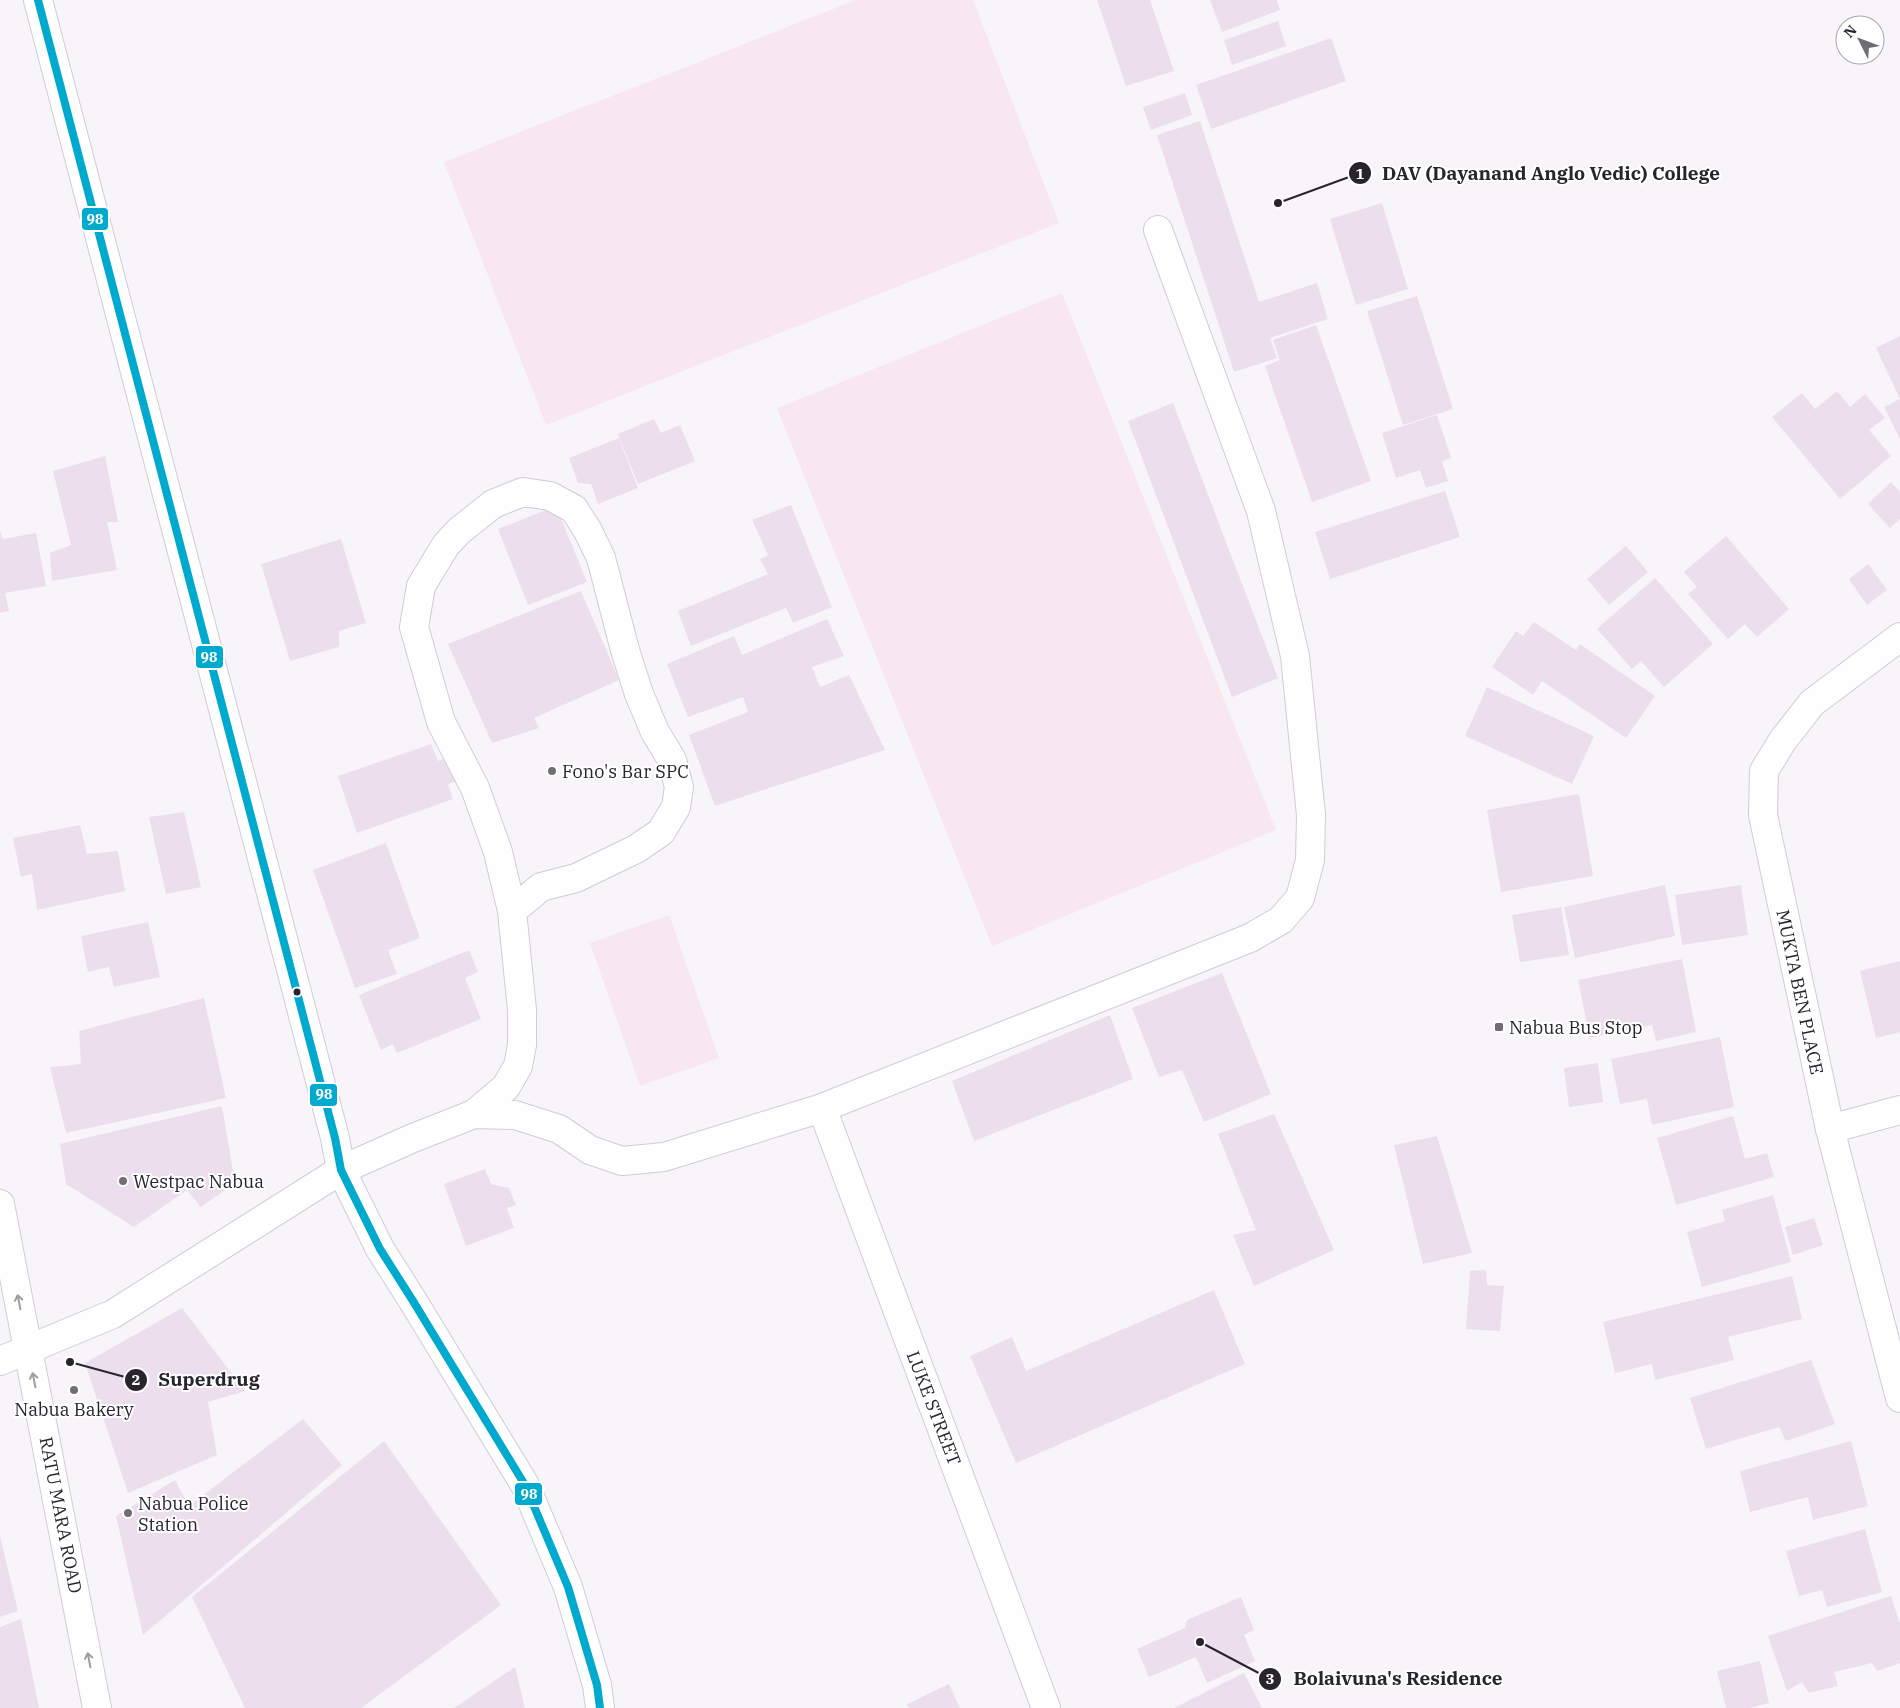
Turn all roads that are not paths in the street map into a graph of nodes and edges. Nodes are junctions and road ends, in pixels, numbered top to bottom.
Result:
1 (38, 0) edge
2 (1158, 230) dead end
3 (1900, 637) edge
4 (512, 910) junction
5 (822, 1108) junction
6 (1900, 1110) edge
7 (474, 1114) junction
8 (1830, 1129) junction
9 (341, 1170) junction
10 (0, 1204) edge
11 (29, 1350) junction
12 (0, 1361) edge
13 (1900, 1398) edge
14 (97, 1708) edge
15 (600, 1708) edge
16 (1046, 1708) edge

1 - 9 main road
2 - 5 main road
3 - 8 main road, MUKTA BEN PLACE
4 - 4 main road
4 - 7 main road
5 - 7 main road
5 - 16 main road, LUKE STREET
6 - 8 main road
7 - 9 main road
8 - 13 main road, MUKTA BEN PLACE
9 - 11 main road
9 - 15 main road
11 -> 10 main road, RATU MARA ROAD
11 - 12 main road
14 -> 11 main road, RATU MARA ROAD

